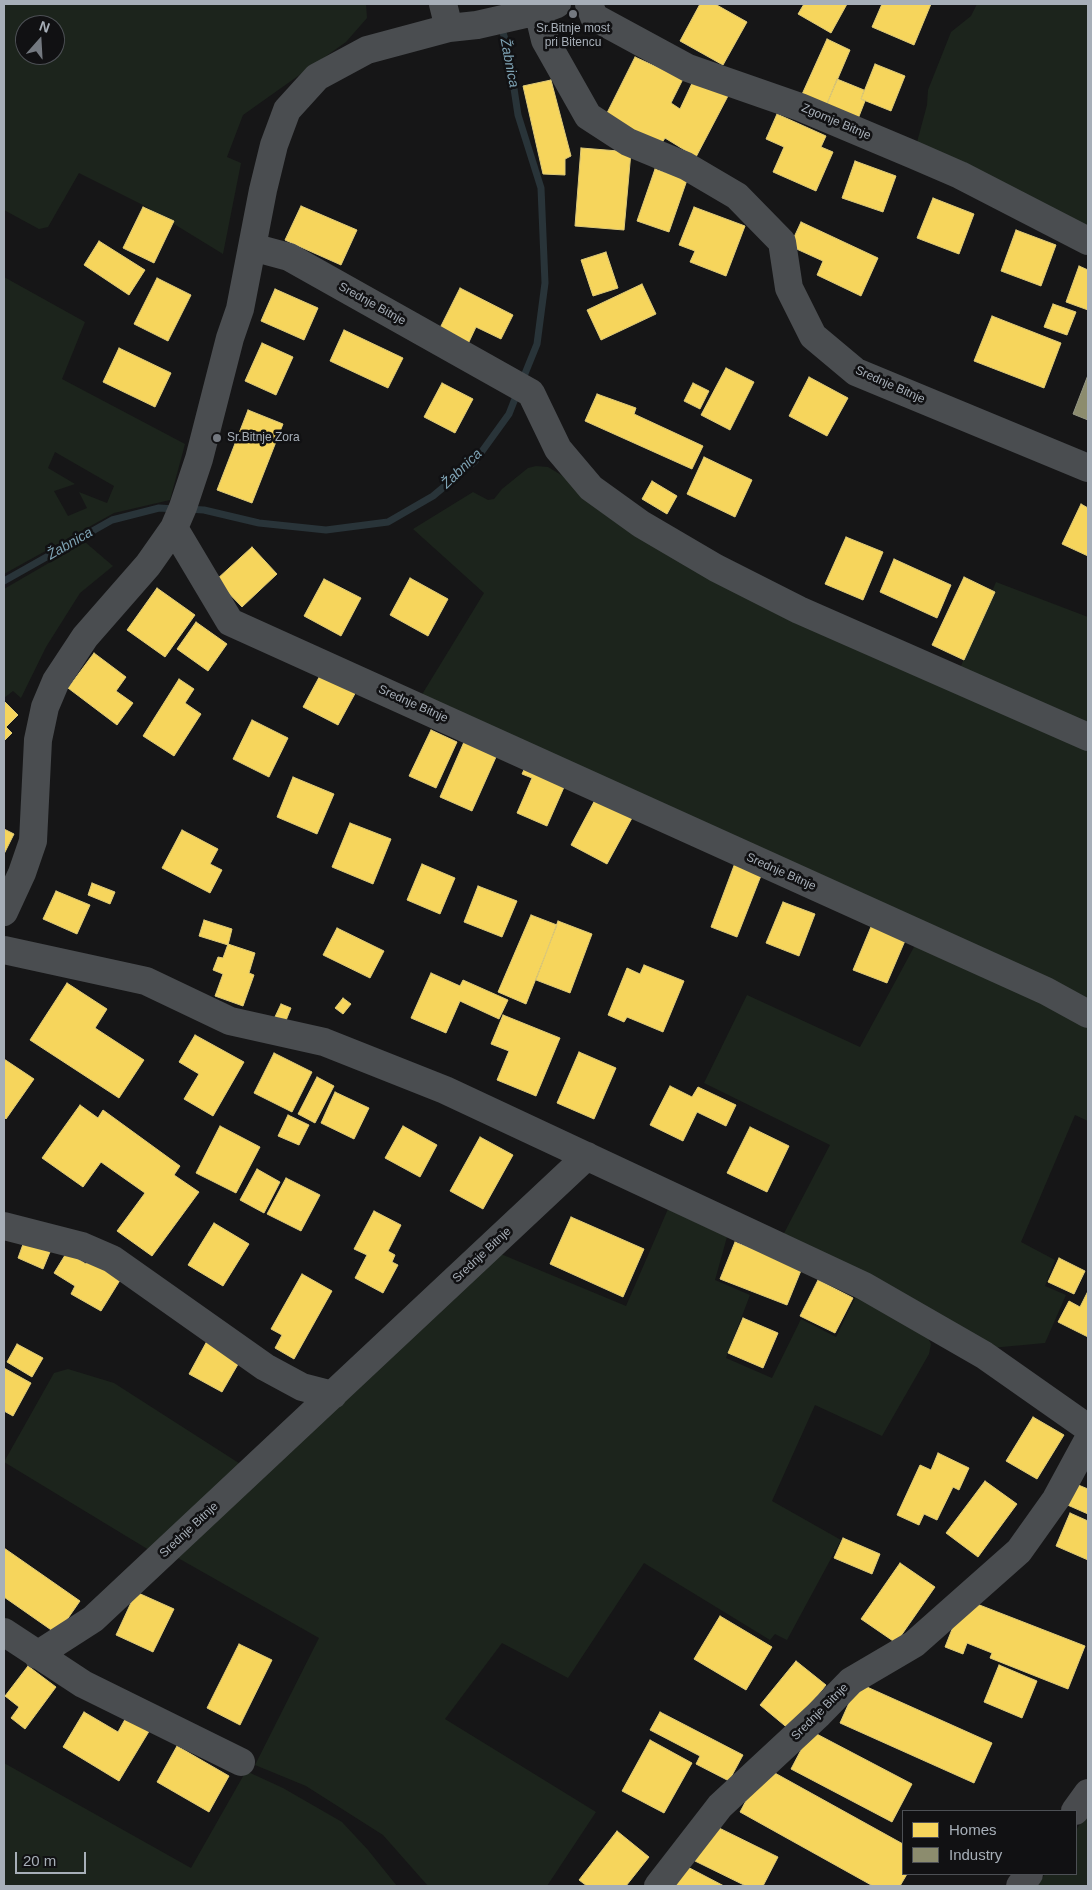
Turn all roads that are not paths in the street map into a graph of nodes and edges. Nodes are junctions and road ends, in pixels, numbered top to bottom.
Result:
1 (589, 4) edge
2 (540, 9) edge
3 (446, 16) edge
4 (1088, 241) edge
5 (252, 248) junction
6 (1088, 468) edge
7 (174, 528) junction
8 (1088, 737) edge
9 (4, 912) edge
10 (4, 950) edge
11 (1088, 1014) edge
12 (587, 1156) junction
13 (4, 1226) edge
14 (333, 1395) junction
15 (1088, 1428) edge
16 (1088, 1440) edge
17 (4, 1632) edge
18 (37, 1655) junction
19 (241, 1762) dead end
20 (1088, 1793) edge
21 (1076, 1810) edge
22 (1029, 1875) edge
23 (658, 1886) edge
24 (1020, 1886) edge

1 - 4 street, Zgornje Bitnje
2 - 3 street
2 - 6 street, Srednje Bitnje
3 - 5 street
5 - 7 street
5 - 8 street, Srednje Bitnje
7 - 9 street
7 - 11 street, Srednje Bitnje
10 - 12 street
12 - 14 street, Srednje Bitnje
12 - 15 street
13 - 14 street
14 - 18 street, Srednje Bitnje
16 - 23 street, Srednje Bitnje
17 - 18 street
18 - 19 street
20 - 21 main road
22 - 24 main road

